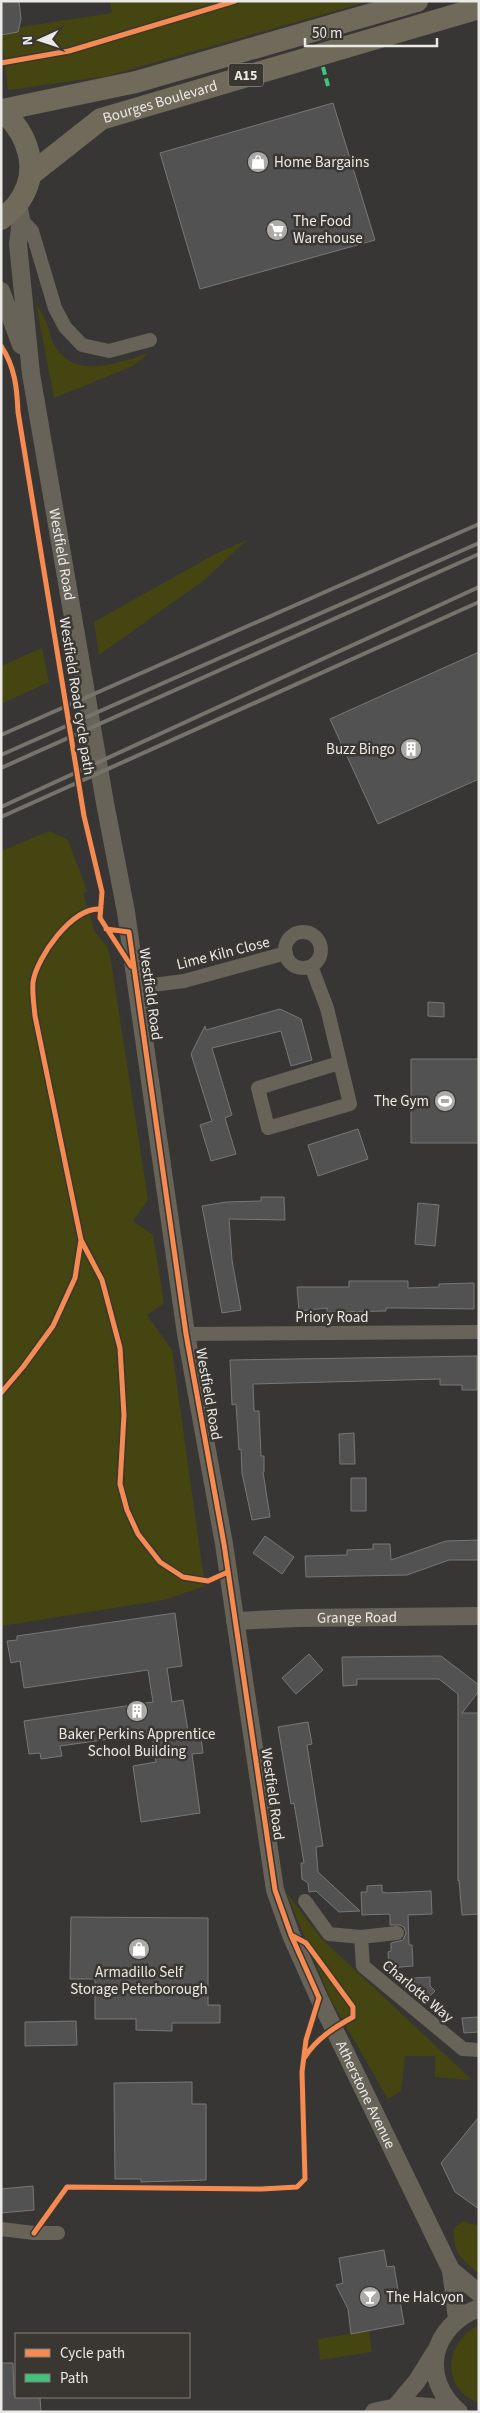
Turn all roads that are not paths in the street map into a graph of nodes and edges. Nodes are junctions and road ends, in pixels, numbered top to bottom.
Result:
1 (417, 1) edge
2 (479, 8) edge
3 (1, 110) edge
4 (30, 175) junction
5 (13, 214) edge
6 (1, 291) edge
7 (150, 340) dead end
8 (31, 374) junction
9 (286, 954) junction
10 (310, 966) junction
11 (137, 987) junction
12 (339, 1063) junction
13 (479, 1332) edge
14 (186, 1334) junction
15 (479, 1616) edge
16 (235, 1621) junction
17 (270, 1860) joint
18 (305, 1901) dead end
19 (397, 1933) dead end
20 (361, 1937) junction
21 (479, 2050) edge
22 (1, 2229) edge
23 (58, 2233) dead end
24 (451, 2270) junction
25 (479, 2293) edge
26 (479, 2308) edge
27 (457, 2319) junction
28 (436, 2350) junction
29 (396, 2406) junction
30 (374, 2412) edge
31 (453, 2412) edge
32 (460, 2412) edge

1 - 3 main road, Bourges Boulevard / A15
2 - 4 main road, Bourges Boulevard / A15
3 - 4 main road, A15
4 - 5 main road, A15
5 - 7 street
5 - 8 street, Westfield Road
6 - 8 street, Westfield Road
8 - 11 street, Westfield Road
9 - 10 street
9 - 10 street
9 - 11 street, Lime Kiln Close
10 - 12 street
11 - 14 street, Westfield Road
12 - 12 street
13 - 14 street, Priory Road
14 - 16 street, Westfield Road
15 - 16 street, Grange Road
16 - 17 street, Westfield Road
17 - 24 street, Atherstone Avenue
18 - 20 street
19 - 20 street
20 - 21 street, Charlotte Way
22 - 23 street
24 - 25 street, Atherstone Avenue
24 - 27 street, Atherstone Avenue
26 - 27 street
27 - 28 street
28 - 29 street
28 - 32 street
29 - 30 street
29 - 31 street

